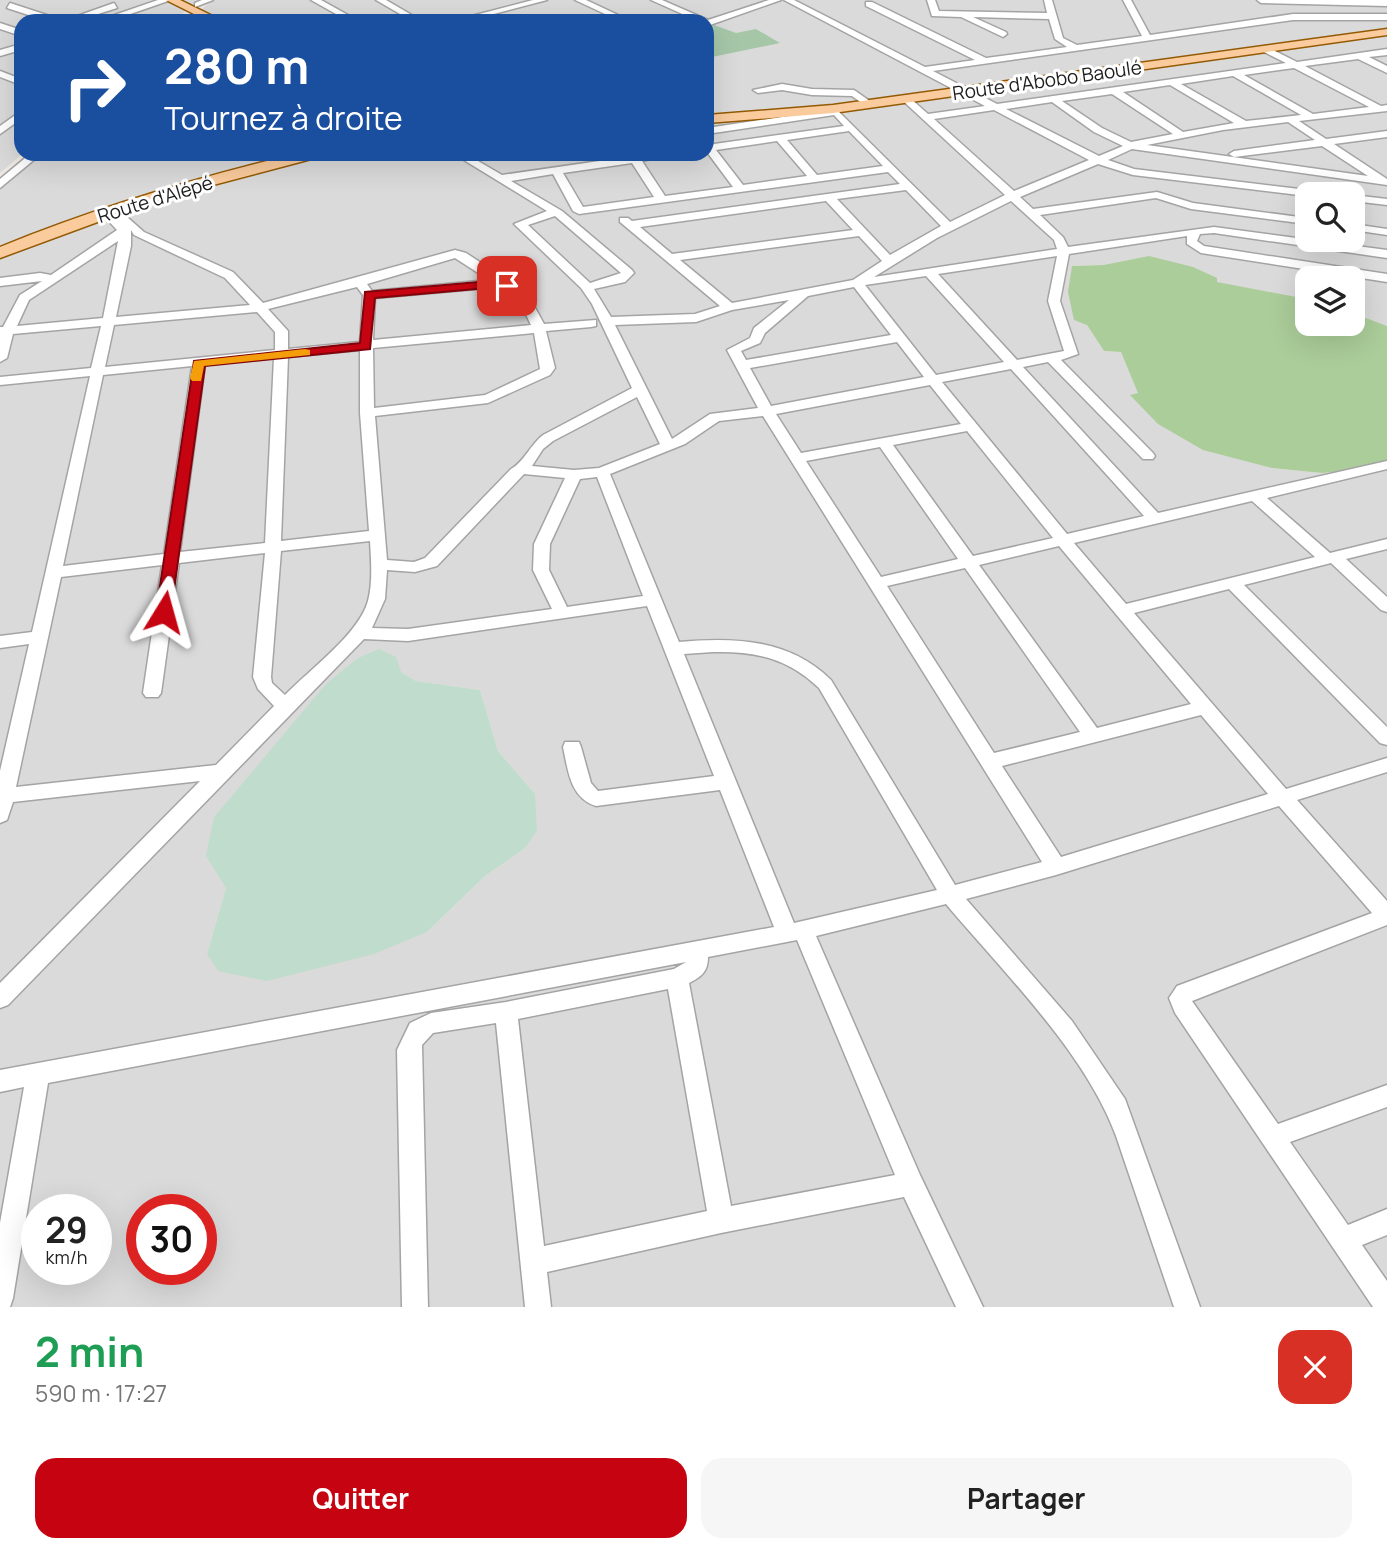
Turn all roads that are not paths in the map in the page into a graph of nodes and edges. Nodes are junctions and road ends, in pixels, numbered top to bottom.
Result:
1 (29, 0) edge
2 (103, 0) edge
3 (169, 0) edge
4 (183, 0) edge
5 (315, 0) edge
6 (380, 0) edge
7 (542, 0) edge
8 (579, 0) edge
9 (655, 0) edge
10 (733, 0) edge
11 (776, 0) edge
12 (788, 0) edge
13 (931, 0) edge
14 (1048, 0) edge
15 (1127, 0) edge
16 (1261, 0) edge
17 (1278, 0) edge
18 (204, 3) edge
19 (1387, 3) edge
20 (869, 4) dead end
21 (491, 5) dead end
22 (10, 6) junction
23 (753, 8) junction
24 (0, 9) edge
25 (501, 10) junction
26 (35, 14) edge
27 (89, 14) edge
28 (124, 14) edge
29 (201, 14) edge
30 (342, 14) edge
31 (405, 14) edge
32 (485, 14) edge
33 (611, 14) edge
34 (688, 14) edge
35 (959, 14) junction
36 (1052, 16) junction
37 (1293, 17) junction
38 (1387, 17) edge
39 (714, 20) edge
40 (1387, 32) edge
41 (1003, 34) dead end
42 (1147, 37) junction
43 (1059, 39) junction
44 (1074, 47) junction
45 (1265, 49) junction
46 (1046, 51) junction
47 (1387, 52) edge
48 (1359, 56) junction
49 (983, 60) junction
50 (1294, 65) junction
51 (1387, 70) edge
52 (922, 71) junction
53 (1234, 74) junction
54 (1171, 82) junction
55 (758, 90) dead end
56 (965, 91) junction
57 (1115, 91) junction
58 (908, 100) junction
59 (1055, 100) junction
60 (869, 104) junction
61 (998, 107) junction
62 (1384, 110) edge
63 (834, 111) junction
64 (1310, 116) junction
65 (14, 117) edge
66 (926, 117) junction
67 (714, 119) edge
68 (1291, 120) junction
69 (1243, 124) junction
70 (852, 128) junction
71 (714, 130) edge
72 (0, 131) edge
73 (1387, 134) edge
74 (1183, 136) junction
75 (780, 138) junction
76 (1324, 143) junction
77 (1130, 145) junction
78 (714, 147) edge
79 (714, 156) edge
80 (1209, 158) junction
81 (28, 161) edge
82 (277, 161) edge
83 (470, 161) edge
84 (622, 161) edge
85 (636, 161) edge
86 (1100, 161) junction
87 (892, 168) junction
88 (557, 171) junction
89 (1133, 172) junction
90 (1322, 172) junction
91 (815, 178) junction
92 (500, 179) junction
93 (1386, 181) edge
94 (1323, 182) edge
95 (0, 185) edge
96 (909, 186) junction
97 (740, 189) junction
98 (1295, 191) edge
99 (1014, 196) junction
100 (829, 198) junction
101 (661, 199) junction
102 (1365, 199) edge
103 (1387, 202) edge
104 (607, 206) junction
105 (1191, 206) junction
106 (579, 211) junction
107 (111, 212) junction
108 (557, 213) junction
109 (1032, 213) junction
110 (1295, 219) edge
111 (630, 225) junction
112 (948, 228) junction
113 (1365, 229) edge
114 (1214, 230) junction
115 (1195, 231) junction
116 (129, 232) junction
117 (861, 232) junction
118 (1387, 232) edge
119 (1295, 240) edge
120 (1365, 250) edge
121 (1064, 251) junction
122 (0, 253) edge
123 (1387, 254) edge
124 (670, 258) junction
125 (888, 260) junction
126 (929, 272) junction
127 (1387, 278) edge
128 (52, 279) junction
129 (0, 282) edge
130 (501, 283) junction
131 (857, 283) junction
132 (587, 287) junction
133 (364, 288) junction
134 (805, 293) junction
135 (729, 307) junction
136 (258, 308) junction
137 (608, 321) junction
138 (108, 322) junction
139 (591, 323) dead end
140 (539, 327) junction
141 (4, 331) edge
142 (900, 338) junction
143 (366, 346) junction
144 (282, 355) junction
145 (0, 358) edge
146 (1052, 359) junction
147 (199, 363) junction
148 (742, 365) junction
149 (1014, 366) junction
150 (98, 372) junction
151 (0, 381) edge
152 (934, 381) junction
153 (639, 390) junction
154 (767, 411) junction
155 (367, 413) junction
156 (971, 426) junction
157 (884, 443) junction
158 (668, 446) junction
159 (1148, 457) dead end
160 (796, 458) junction
161 (1387, 465) edge
162 (522, 469) junction
163 (602, 472) junction
164 (574, 475) junction
165 (1256, 496) junction
166 (1155, 519) junction
167 (375, 535) junction
168 (1065, 541) junction
169 (1387, 544) edge
170 (273, 548) junction
171 (1330, 558) junction
172 (172, 559) junction
173 (970, 563) junction
174 (379, 564) junction
175 (55, 572) junction
176 (877, 583) junction
177 (1233, 583) junction
178 (653, 600) junction
179 (1387, 606) edge
180 (1121, 611) junction
181 (562, 613) junction
182 (360, 633) junction
183 (40, 637) junction
184 (0, 642) edge
185 (673, 649) junction
186 (152, 693) dead end
187 (285, 706) junction
188 (1202, 708) junction
189 (1093, 736) junction
190 (1387, 738) edge
191 (572, 747) dead end
192 (988, 762) junction
193 (1387, 765) edge
194 (223, 771) junction
195 (725, 782) junction
196 (1283, 799) junction
197 (1, 802) edge
198 (1056, 867) junction
199 (951, 896) junction
200 (1387, 915) edge
201 (795, 931) junction
202 (696, 949) junction
203 (677, 978) junction
204 (0, 998) edge
205 (506, 1012) junction
206 (13, 1075) edge
207 (1387, 1096) edge
208 (1273, 1137) junction
209 (911, 1184) junction
210 (721, 1220) junction
211 (1387, 1222) edge
212 (1343, 1240) junction
213 (533, 1262) junction
214 (0, 1298) edge
215 (1387, 1304) edge
216 (415, 1307) edge
217 (538, 1307) edge
218 (970, 1307) edge
219 (1187, 1307) edge

1 - 22 street
2 - 27 street
3 - 28 street
3 - 29 main road
4 - 18 main road
5 - 30 street
6 - 31 street
7 - 25 street
8 - 33 street
9 - 34 street
10 - 23 street
11 - 23 street
12 - 52 street
13 - 35 street
14 - 36 street
15 - 42 street
16 - 17 street
17 - 19 street
17 - 37 street
20 - 49 street
21 - 25 street
22 - 24 street
22 - 26 street
23 - 39 street
25 - 32 street
35 - 36 street
35 - 41 street
36 - 43 street
37 - 38 street
37 - 42 street
40 - 45 main road, Route d'Abobo Baoulé
42 - 44 street
43 - 44 street
43 - 46 street
44 - 46 street
45 - 50 street
45 - 56 main road, Route d'Abobo Baoulé
46 - 49 street
47 - 48 street
48 - 50 street
48 - 51 street
49 - 52 street
50 - 53 street
50 - 62 street
52 - 56 street
53 - 54 street
53 - 64 street
54 - 57 street
54 - 69 street
55 - 60 street
56 - 58 main road, Route d'Abobo Baoulé
56 - 61 street
57 - 59 street
57 - 74 street
58 - 60 main road, Route d'Abobo Baoulé
58 - 66 street
59 - 61 street
59 - 77 street
60 - 63 main road, Route d'Abobo Baoulé
61 - 66 street
61 - 86 street
62 - 64 street
63 - 67 main road, Route d'Abobo Baoulé
63 - 70 street
63 - 71 street
64 - 68 street
65 - 72 street
66 - 99 street
68 - 69 street
68 - 76 street
69 - 74 street
70 - 75 street
70 - 87 street
73 - 76 street
74 - 77 street
75 - 78 street
75 - 91 street
76 - 80 street
76 - 93 street
77 - 80 street
77 - 86 street
79 - 97 street
80 - 90 street
81 - 95 street
82 - 107 main road, Route d'Alépé
83 - 92 street
84 - 88 street
85 - 101 street
86 - 89 street
86 - 99 street
87 - 91 street
87 - 96 street
88 - 92 street
88 - 106 street
89 - 98 street
89 - 105 street
90 - 93 street
90 - 94 street
91 - 97 street
92 - 108 street
96 - 100 street
96 - 112 street
97 - 101 street
99 - 109 street
99 - 112 street
100 - 111 street
100 - 117 street
101 - 104 street
102 - 103 street
104 - 106 street
104 - 111 street
105 - 109 street
105 - 110 street
105 - 114 street
106 - 108 street
107 - 116 street
107 - 122 main road, Route d'Alépé
108 - 132 street
108 - 132 street
109 - 121 street
111 - 124 street
112 - 125 street
113 - 118 street
114 - 115 street
114 - 119 street
115 - 121 street
115 - 127 street
116 - 128 street
116 - 136 street
116 - 138 street
117 - 124 street
117 - 125 street
120 - 123 street
121 - 126 street
121 - 146 street
124 - 135 street
125 - 131 street
126 - 131 street
126 - 149 street
128 - 129 street
128 - 141 street
130 - 133 street
130 - 133 street
130 - 140 street
131 - 134 street
131 - 142 street
132 - 137 street
133 - 136 street
133 - 143 street
134 - 135 street
134 - 148 street
135 - 137 street
136 - 138 street
136 - 144 street
137 - 153 street
138 - 141 street
138 - 150 street
139 - 140 street
140 - 143 street
140 - 155 street
141 - 145 street
142 - 148 street
142 - 152 street
143 - 144 street
143 - 155 street
144 - 147 street
144 - 170 street
146 - 149 street
146 - 159 street
147 - 150 street
147 - 172 street
148 - 154 street
149 - 152 street
149 - 166 street
150 - 151 street
150 - 175 street
152 - 154 street
152 - 156 street
153 - 158 street
153 - 162 street
154 - 158 street
154 - 160 street
155 - 167 street
156 - 157 street
156 - 168 street
157 - 160 street
157 - 173 street
158 - 163 street
160 - 176 street
161 - 165 street
162 - 164 street
162 - 174 street
163 - 164 street
163 - 178 street
164 - 181 street
165 - 166 street
165 - 171 street
166 - 168 street
167 - 170 street
167 - 174 street
168 - 173 street
168 - 180 street
169 - 171 street
170 - 172 street
170 - 187 street
171 - 177 street
171 - 179 street
172 - 175 street
172 - 186 street
173 - 176 street
173 - 189 street
174 - 182 street
175 - 183 street
176 - 192 street
177 - 180 street
177 - 190 street
178 - 181 street
178 - 185 street
180 - 188 street
181 - 182 street
182 - 187 street
183 - 184 street
183 - 197 street
185 - 195 street
185 - 199 street
187 - 194 street
188 - 189 street
188 - 196 street
189 - 192 street
191 - 195 street
192 - 198 street
193 - 196 street
194 - 197 street
194 - 204 street
195 - 201 street
196 - 198 street
196 - 200 street
198 - 199 street
199 - 201 street
199 - 219 street
200 - 208 street
201 - 202 street
201 - 209 street
202 - 203 street
202 - 206 street
203 - 205 street
203 - 210 street
205 - 213 street
205 - 216 street
206 - 214 street
207 - 208 street
208 - 212 street
209 - 210 street
209 - 218 street
210 - 213 street
211 - 212 street
212 - 215 street
213 - 217 street

